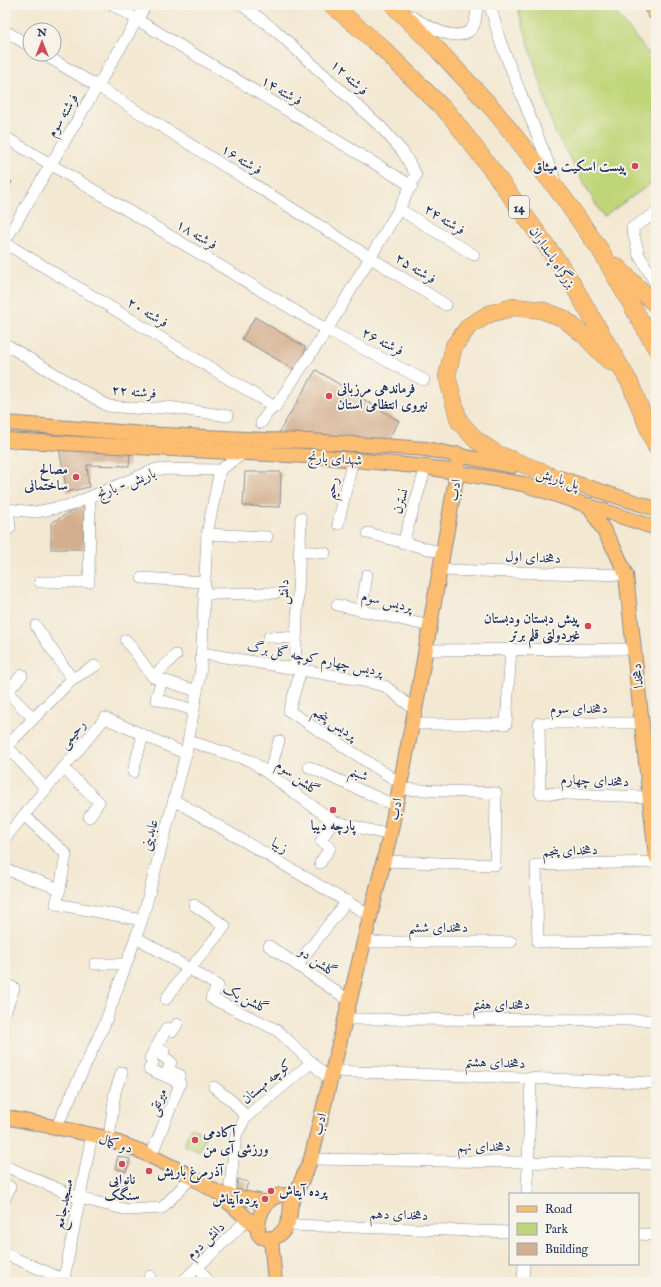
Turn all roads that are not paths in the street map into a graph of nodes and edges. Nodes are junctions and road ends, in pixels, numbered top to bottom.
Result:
1 (114, 5) edge
2 (146, 5) edge
3 (242, 5) edge
4 (332, 5) edge
5 (477, 5) edge
6 (490, 5) edge
7 (650, 5) edge
8 (394, 6) edge
9 (656, 14) edge
10 (137, 19) junction
11 (5, 31) edge
12 (22, 41) edge
13 (56, 62) edge
14 (97, 86) junction
15 (5, 137) edge
16 (51, 164) junction
17 (412, 186) junction
18 (563, 197) junction
19 (399, 209) junction
20 (656, 213) edge
21 (5, 242) edge
22 (601, 251) junction
23 (474, 255) dead end
24 (370, 258) junction
25 (656, 284) edge
26 (446, 305) dead end
27 (656, 305) edge
28 (327, 330) junction
29 (5, 344) edge
30 (656, 348) edge
31 (424, 380) dead end
32 (630, 383) junction
33 (275, 407) junction
34 (228, 416) dead end
35 (5, 423) edge
36 (261, 423) dead end
37 (5, 440) edge
38 (656, 447) edge
39 (244, 453) junction
40 (458, 454) junction
41 (353, 459) junction
42 (426, 468) junction
43 (220, 470) junction
44 (457, 473) junction
45 (545, 473) junction
46 (90, 497) junction
47 (589, 505) junction
48 (6, 509) edge
49 (656, 509) edge
50 (301, 518) dead end
51 (338, 524) dead end
52 (656, 528) edge
53 (5, 532) edge
54 (207, 534) junction
55 (368, 534) dead end
56 (267, 537) dead end
57 (403, 542) junction
58 (299, 551) junction
59 (324, 552) dead end
60 (444, 553) junction
61 (440, 570) junction
62 (367, 575) dead end
63 (626, 575) junction
64 (142, 578) dead end
65 (40, 582) dead end
66 (204, 582) junction
67 (275, 593) dead end
68 (203, 594) junction
69 (337, 605) dead end
70 (361, 610) junction
71 (36, 626) dead end
72 (430, 626) junction
73 (269, 637) dead end
74 (296, 638) junction
75 (126, 640) dead end
76 (634, 648) junction
77 (511, 649) junction
78 (426, 650) junction
79 (201, 653) junction
80 (176, 655) dead end
81 (94, 666) dead end
82 (298, 669) junction
83 (22, 675) dead end
84 (72, 679) junction
85 (157, 679) junction
86 (197, 691) junction
87 (194, 710) junction
88 (415, 710) junction
89 (33, 718) junction
90 (642, 723) junction
91 (412, 724) junction
92 (143, 735) junction
93 (189, 740) junction
94 (280, 741) dead end
95 (6, 747) edge
96 (186, 754) junction
97 (309, 767) dead end
98 (64, 768) junction
99 (133, 772) dead end
100 (269, 774) junction
101 (400, 786) junction
102 (46, 789) junction
103 (540, 793) joint
104 (649, 797) junction
105 (174, 800) junction
106 (396, 806) junction
107 (24, 815) junction
108 (89, 817) dead end
109 (333, 821) junction
110 (390, 835) junction
111 (5, 838) edge
112 (656, 857) edge
113 (384, 861) junction
114 (320, 862) dead end
115 (656, 862) edge
116 (5, 869) edge
117 (60, 889) junction
118 (347, 901) junction
119 (194, 905) dead end
120 (371, 916) junction
121 (142, 920) junction
122 (136, 937) junction
123 (656, 941) edge
124 (365, 942) junction
125 (511, 942) dead end
126 (269, 946) dead end
127 (95, 964) dead end
128 (126, 964) junction
129 (297, 965) junction
130 (189, 969) junction
131 (5, 984) edge
132 (166, 999) dead end
133 (350, 1001) junction
134 (5, 1013) edge
135 (345, 1019) junction
136 (656, 1020) edge
137 (177, 1024) dead end
138 (164, 1051) dead end
139 (312, 1062) junction
140 (122, 1072) dead end
141 (331, 1075) junction
142 (531, 1078) junction
143 (176, 1081) junction
144 (656, 1083) edge
145 (214, 1087) dead end
146 (5, 1117) edge
147 (246, 1117) junction
148 (56, 1128) junction
149 (92, 1135) junction
150 (109, 1139) junction
151 (151, 1156) junction
152 (311, 1159) junction
153 (528, 1161) junction
154 (656, 1164) edge
155 (5, 1166) edge
156 (192, 1177) junction
157 (5, 1185) edge
158 (527, 1193) edge
159 (224, 1194) junction
160 (5, 1198) edge
161 (79, 1198) junction
162 (286, 1200) junction
163 (268, 1203) junction
164 (253, 1224) junction
165 (287, 1225) junction
166 (509, 1232) edge
167 (639, 1234) edge
168 (656, 1235) edge
169 (271, 1239) junction
170 (5, 1254) edge
171 (524, 1265) edge
172 (198, 1267) junction
173 (45, 1277) edge
174 (67, 1281) edge
175 (182, 1282) edge
176 (209, 1282) edge
177 (275, 1282) edge
178 (523, 1282) edge

1 - 10 street, ۱۴ فرشته
2 - 10 street, فرشته سوم
3 - 17 street, ۱۲ فرشته
4 - 32 highway, بزرگراه پاسداران / 14
5 - 8 street
6 - 18 street
7 - 9 main road
8 - 18 highway
10 - 14 street, فرشته سوم
10 - 17 street, ۱۴ فرشته
11 - 12 street
13 - 14 street, ۱۶ فرشته
14 - 16 street, فرشته سوم
14 - 24 street, ۱۶ فرشته
15 - 16 street, ۱۸ فرشته
16 - 21 street, فرشته سوم
16 - 28 street, ۱۸ فرشته
17 - 19 street
18 - 22 highway
19 - 23 street, فرشته ۲۴
19 - 24 street
20 - 25 street
21 - 33 street, ۲۰ فرشته
22 - 27 highway
22 - 30 highway
24 - 26 street, ۲۵ فرشته
24 - 28 street
28 - 31 street, ۲۶ فرشته
28 - 33 street
29 - 34 street, ۲۲ فرشته
32 - 38 highway, بزرگراه پاسداران / 14
32 - 45 highway
33 - 36 street
35 - 40 main road, شهدای بارنج
37 - 39 main road, شهدای بارنج
39 - 41 main road, شهدای بارنج
39 - 43 street
40 - 44 main road, ادب
40 - 45 main road, پل باریش
41 - 42 main road, شهدای بارنج
41 - 51 street, رحیم
42 - 44 main road, شهدای بارنج
42 - 57 street, نسترن
43 - 46 street, باریش - بارنج
43 - 54 street, عابدینی
44 - 47 main road, شهدای بارنج
44 - 60 main road, ادب
45 - 49 main road, پل باریش
46 - 48 street, باریش - بارنج
46 - 65 street
47 - 52 main road, شهدای بارنج
47 - 63 main road, دهخدا
48 - 53 street
50 - 58 street, دانش
54 - 56 street
54 - 66 street, عابدینی
55 - 57 street
57 - 60 street
58 - 59 street
58 - 74 street, دانش
60 - 61 main road, ادب
61 - 63 street, دهخدای اول
61 - 72 main road, ادب
62 - 70 street
63 - 76 main road, دهخدا
64 - 66 street
66 - 68 street, عابدینی
67 - 68 street
68 - 79 street, عابدینی
69 - 70 street, پردیس سوم
70 - 72 street, پردیس سوم
71 - 84 street
72 - 78 main road, ادب
73 - 74 street
74 - 82 street, دانش
75 - 85 street
76 - 77 street
76 - 90 main road, دهخدا
77 - 78 street
77 - 91 street
78 - 88 main road, ادب
79 - 82 street, پردیس چهارم کوچه گل برگ
79 - 86 street, عابدینی
80 - 85 street
81 - 84 street
82 - 88 street, پردیس چهارم کوچه گل برگ
82 - 101 street, پردیس پنجم
83 - 89 street
84 - 89 street
85 - 86 street
85 - 87 street
86 - 87 street, عابدینی
87 - 93 street, عابدینی
88 - 91 main road, ادب
89 - 95 street
90 - 103 street, دهخدای سوم
90 - 104 main road, دهخدا
91 - 101 main road, ادب
92 - 96 street, رحیمی
92 - 98 street, رحیمی
92 - 99 street
93 - 96 street, عابدینی
93 - 100 street, گلشن سوم
94 - 100 street
95 - 102 street
96 - 105 street, عابدینی
97 - 106 street, شبنم
98 - 102 street, رحیمی
98 - 108 street
100 - 109 street, گلشن سوم
101 - 106 main road, ادب
101 - 113 street
102 - 107 street, رحیمی
103 - 104 street, دهخدای چهارم
104 - 112 main road, دهخدا
105 - 118 street, زیبا
105 - 121 street, عابدینی
106 - 110 main road, ادب
107 - 111 street, رحیمی
107 - 117 street
109 - 110 street, گلشن سوم
109 - 114 street
110 - 113 main road, ادب
113 - 120 main road, ادب
115 - 123 street, دهخدای پنجم
116 - 117 street
117 - 121 street
118 - 120 street, زیبا
118 - 129 street
119 - 130 street
120 - 124 main road, ادب
121 - 122 street, عابدینی
122 - 128 street, عابدینی
122 - 130 street, گلشن یک
124 - 125 street, دهخدای ششم
124 - 133 main road, ادب
126 - 129 street, گلشن دو
127 - 128 street
128 - 148 street, عابدینی
129 - 133 street, گلشن دو
130 - 132 street
130 - 139 street, گلشن یک
131 - 134 street
133 - 135 main road, ادب
135 - 136 street, دهخدای هفتم
135 - 141 main road, ادب
137 - 143 street
138 - 143 street, میرتقی
139 - 141 street, گلشن یک
139 - 147 street, کوچه مهستان
140 - 150 street
141 - 142 street, دهخدای هشتم
141 - 152 main road, ادب
142 - 144 street, دهخدای هشتم
142 - 153 street
143 - 151 street, میرتقی
145 - 147 street
146 - 148 main road, دو کمال
147 - 159 street, کوچه مهستان
148 - 149 main road, دو کمال
149 - 150 main road, دو کمال
149 - 161 street, مسجدجامع
150 - 151 main road, دو کمال
151 - 156 main road, دو کمال
152 - 153 street, دهخدای نهم
152 - 162 main road
153 - 154 street, دهخدای نهم
153 - 158 street
155 - 161 street
156 - 159 main road, دو کمال
156 - 161 street
157 - 160 street
159 - 163 main road
159 - 164 main road
161 - 174 street, مسجدجامع
162 - 163 main road
162 - 165 main road
163 - 164 main road
164 - 169 main road
164 - 172 street, دانش دوم
165 - 166 street, دهخدای دهم
165 - 169 main road
167 - 168 street
169 - 177 main road
170 - 173 street
171 - 178 street
172 - 175 street, دانش دوم
172 - 176 street
173 - 174 street

